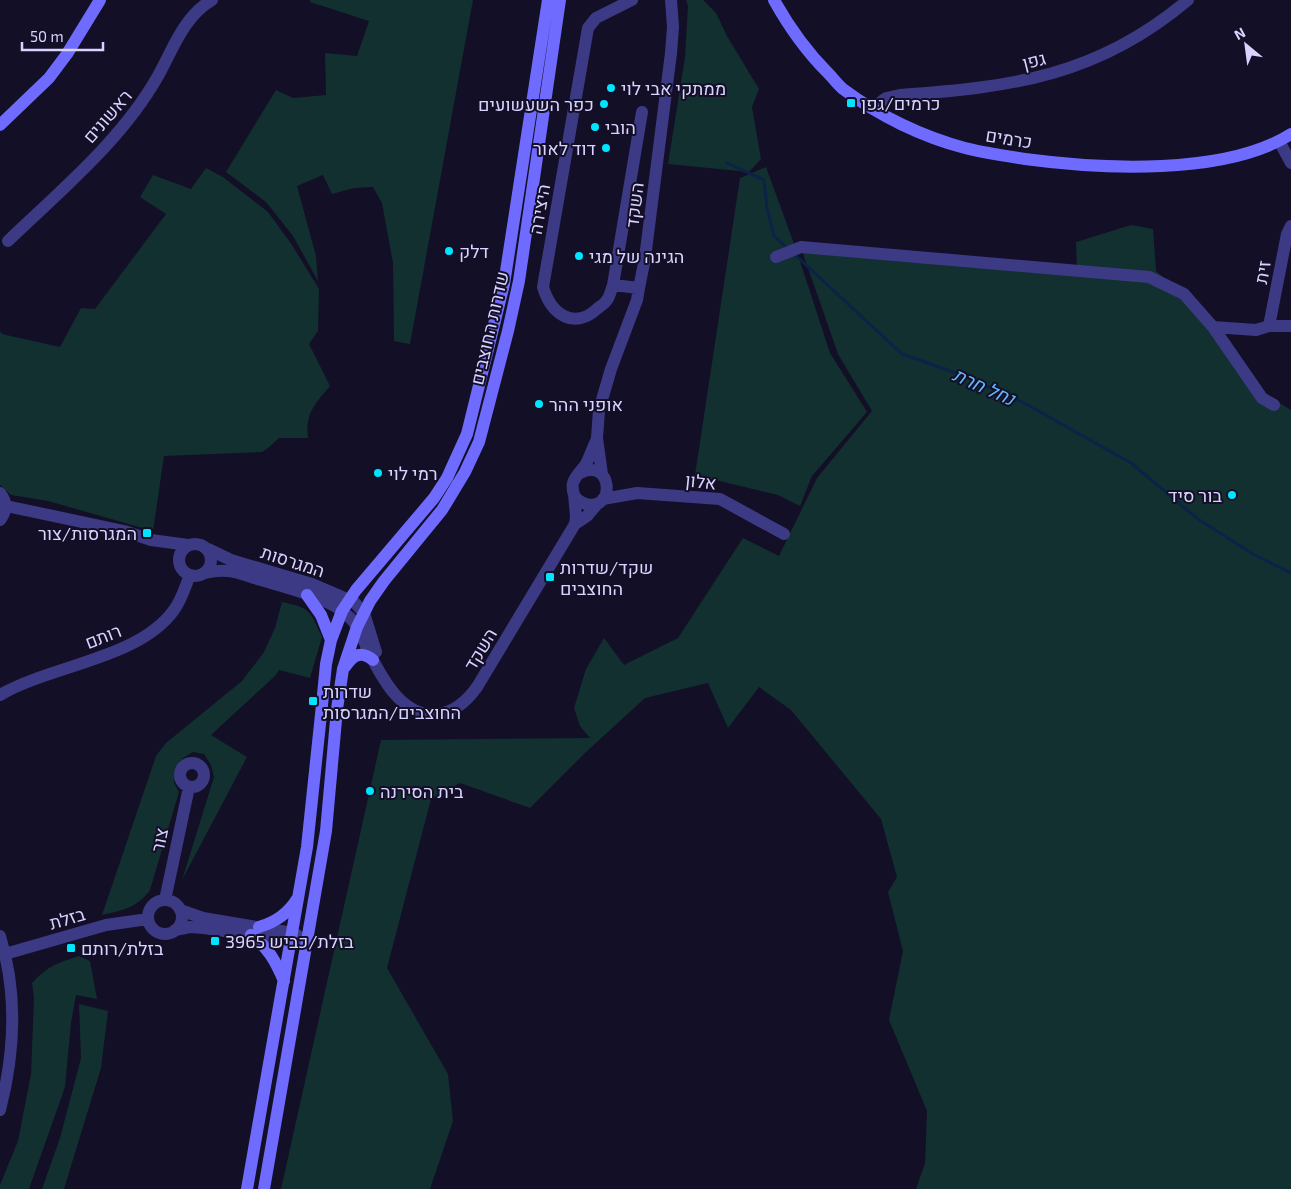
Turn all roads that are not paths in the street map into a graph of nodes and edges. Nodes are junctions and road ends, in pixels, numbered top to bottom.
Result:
1 (100, 0) edge
2 (212, 0) edge
3 (548, 0) edge
4 (560, 0) edge
5 (632, 0) edge
6 (671, 0) edge
7 (774, 0) edge
8 (1188, 0) edge
9 (873, 108) junction
10 (642, 112) dead end
11 (0, 125) edge
12 (1291, 134) edge
13 (1279, 142) junction
14 (1291, 163) edge
15 (1291, 226) edge
16 (8, 241) dead end
17 (776, 257) dead end
18 (612, 285) junction
19 (639, 288) junction
20 (1270, 326) junction
21 (1291, 326) edge
22 (1213, 327) junction
23 (1274, 405) dead end
24 (598, 438) junction
25 (580, 473) junction
26 (603, 476) junction
27 (0, 493) edge
28 (636, 493) junction
29 (574, 494) junction
30 (600, 501) junction
31 (6, 506) junction
32 (0, 520) edge
33 (575, 524) junction
34 (784, 534) dead end
35 (151, 540) junction
36 (188, 545) junction
37 (208, 549) junction
38 (179, 561) junction
39 (205, 573) junction
40 (190, 575) junction
41 (307, 595) junction
42 (346, 605) junction
43 (364, 612) junction
44 (357, 627) junction
45 (331, 640) junction
46 (373, 660) junction
47 (343, 669) junction
48 (383, 676) junction
49 (0, 695) edge
50 (189, 787) dead end
51 (299, 895) junction
52 (165, 900) junction
53 (180, 910) junction
54 (143, 920) junction
55 (175, 930) junction
56 (255, 931) junction
57 (0, 936) edge
58 (292, 937) junction
59 (308, 940) junction
60 (5, 954) junction
61 (284, 982) junction
62 (0, 1110) edge
63 (247, 1189) edge
64 (264, 1189) edge

1 - 11 main road
2 - 16 street, ראשונים
3 - 42 main road, שדרות החוצבים
4 - 43 main road, שדרות החוצבים
5 - 18 street, היצירה
6 - 19 street, השקד
7 - 9 main road, כרמים
8 - 9 street, גפן
9 - 13 main road, כרמים
10 - 18 street, היצירה
12 - 13 main road, כרמים
13 - 14 street
15 - 20 street, זית
17 - 22 street
18 - 19 street
19 - 24 street, השקד
20 - 21 street
20 - 22 street
22 - 23 street
24 - 25 street, השקד
24 - 26 street, השקד
25 - 26 street
25 - 29 street
26 - 28 street, אלון
26 - 30 street
27 - 31 street
28 - 30 street, אלון
28 - 34 street, אלון
29 - 30 street
29 - 33 street
30 - 33 street, השקד
31 - 32 street
31 - 35 street
33 - 48 street, השקד
35 - 36 street
35 - 38 street
36 - 37 street
36 - 38 street
37 - 39 street
37 - 42 street, המגרסות
38 - 40 street
39 - 40 street
39 - 41 street, המגרסות
40 - 49 street, רותם
41 - 42 street, המגרסות
41 - 45 main road
42 - 43 street, המגרסות
42 - 44 street, המגרסות
42 - 45 main road, שדרות החוצבים
43 - 44 main road, שדרות החוצבים
43 - 48 street, השקד
44 - 46 street, השקד
44 - 47 main road, שדרות החוצבים
45 - 51 main road, שדרות החוצבים
46 - 47 main road
46 - 48 street, השקד
47 - 59 main road, שדרות החוצבים
50 - 52 street, צור
51 - 56 main road
51 - 58 main road, שדרות החוצבים
52 - 53 street
52 - 54 street
53 - 55 street
53 - 56 street
54 - 55 street
54 - 60 street, בזלת
55 - 56 street
56 - 58 street
56 - 61 main road
57 - 60 street
58 - 59 street
58 - 61 main road, שדרות החוצבים
59 - 64 main road, שדרות החוצבים
60 - 62 street
61 - 63 main road, שדרות החוצבים

